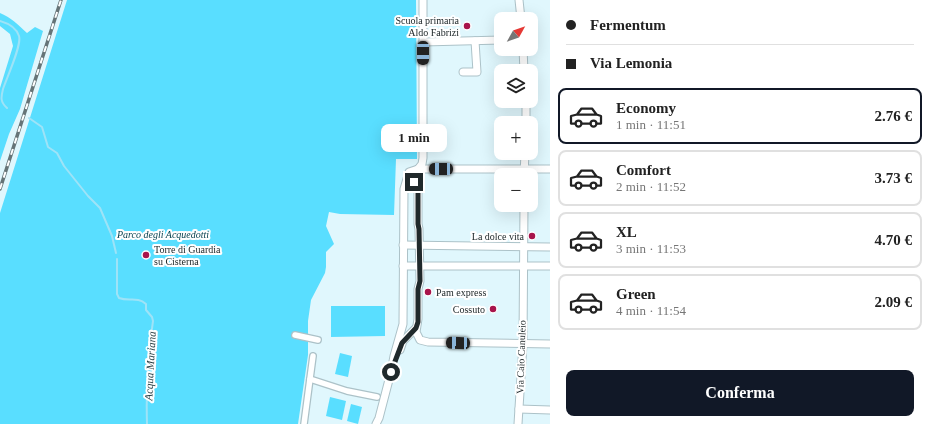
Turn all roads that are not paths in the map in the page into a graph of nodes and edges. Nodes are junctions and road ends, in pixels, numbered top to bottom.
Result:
1 (423, 0) edge
2 (519, 0) edge
3 (520, 12) edge
4 (494, 40) edge
5 (475, 41) junction
6 (423, 42) junction
7 (463, 72) dead end
8 (418, 169) junction
9 (550, 169) edge
10 (538, 170) edge
11 (494, 171) edge
12 (407, 181) junction
13 (524, 212) edge
14 (403, 245) junction
15 (420, 245) junction
16 (524, 247) junction
17 (550, 247) edge
18 (403, 266) junction
19 (420, 266) junction
20 (524, 266) junction
21 (550, 266) edge
22 (403, 324) junction
23 (416, 328) junction
24 (295, 335) dead end
25 (318, 340) dead end
26 (523, 344) junction
27 (550, 344) edge
28 (313, 356) dead end
29 (391, 372) junction
30 (310, 379) junction
31 (377, 397) dead end
32 (519, 409) junction
33 (550, 410) edge
34 (378, 422) edge
35 (304, 424) edge
36 (518, 424) edge

1 - 6 street
2 - 3 street
4 - 5 street
5 - 6 street
5 - 7 street
6 - 8 street
8 - 11 street
8 - 12 street
9 - 10 street
12 - 14 street
12 - 15 street
13 - 16 street, Via Caio Canuleio
14 - 15 street
14 - 18 street
15 - 16 street
15 - 19 street
16 - 17 street
16 - 20 street, Via Caio Canuleio
18 - 19 street
18 - 22 street
19 - 20 street
19 - 23 street
20 - 21 street
20 - 26 street, Via Caio Canuleio
22 - 23 street
22 - 29 street
23 - 26 street
23 - 29 street
24 - 25 street
26 - 27 street
26 - 32 street, Via Caio Canuleio
28 - 30 street
29 - 34 street
30 - 31 street
30 - 35 street
32 - 33 street
32 - 36 street, Via Caio Canuleio

